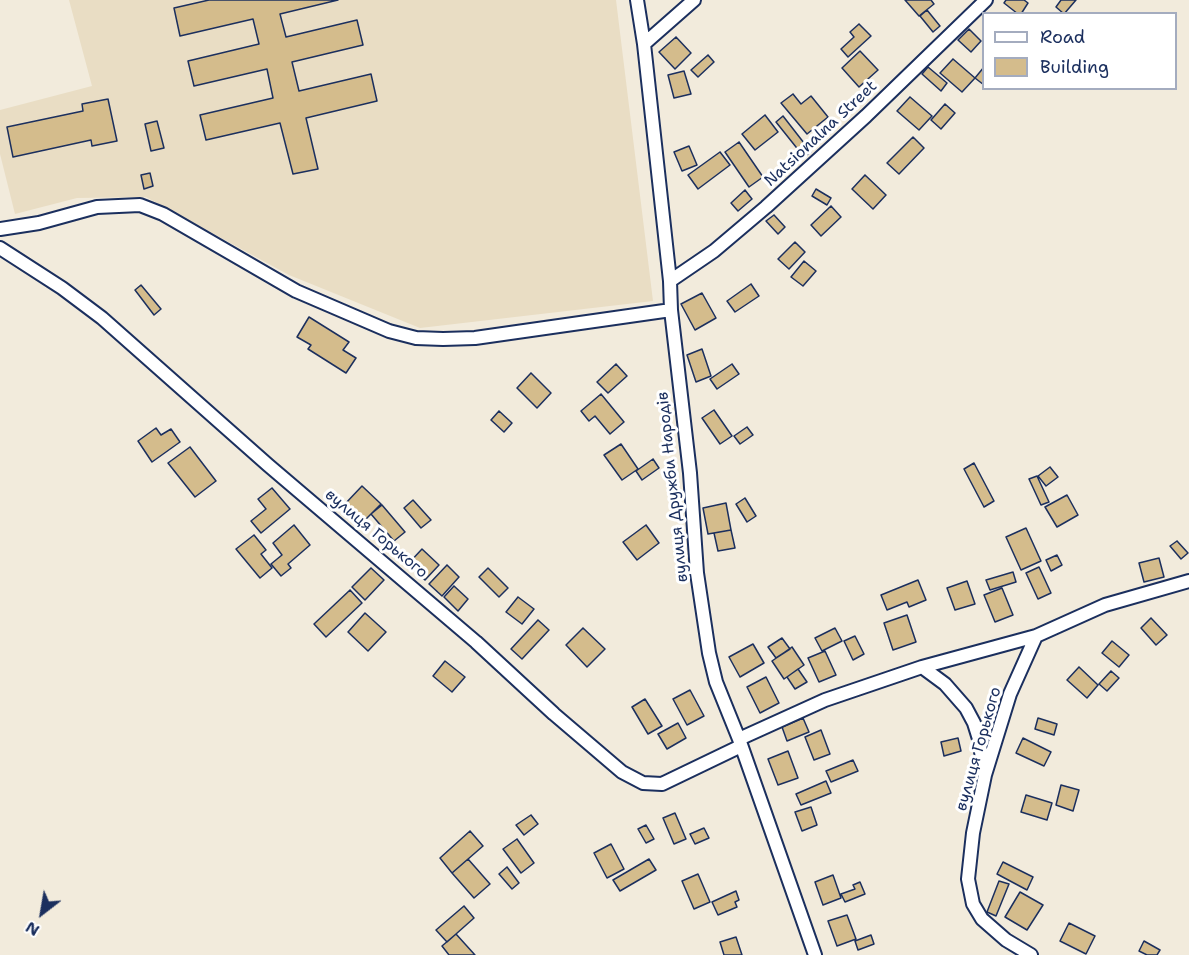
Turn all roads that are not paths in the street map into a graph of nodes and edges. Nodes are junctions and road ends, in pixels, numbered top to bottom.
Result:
1 (637, 0) edge
2 (694, 0) edge
3 (986, 0) edge
4 (644, 44) junction
5 (0, 229) edge
6 (0, 248) edge
7 (670, 281) junction
8 (671, 310) junction
9 (1189, 581) edge
10 (1036, 636) junction
11 (922, 667) junction
12 (740, 742) junction
13 (985, 775) junction
14 (815, 955) edge
15 (1030, 955) edge

1 - 4 street, вулиця Дружби Народів
2 - 4 street
3 - 7 street, Natsionalna Street
4 - 7 street, вулиця Дружби Народів
5 - 8 street
6 - 12 street, вулиця Горького
7 - 8 street, вулиця Дружби Народів
8 - 12 street, вулиця Дружби Народів
9 - 10 street, вулиця Горького
10 - 11 street, вулиця Горького
10 - 13 street, вулиця Горького
11 - 12 street, вулиця Горького
11 - 13 street
12 - 14 street, вулиця Дружби Народів
13 - 15 street, вулиця Горького

